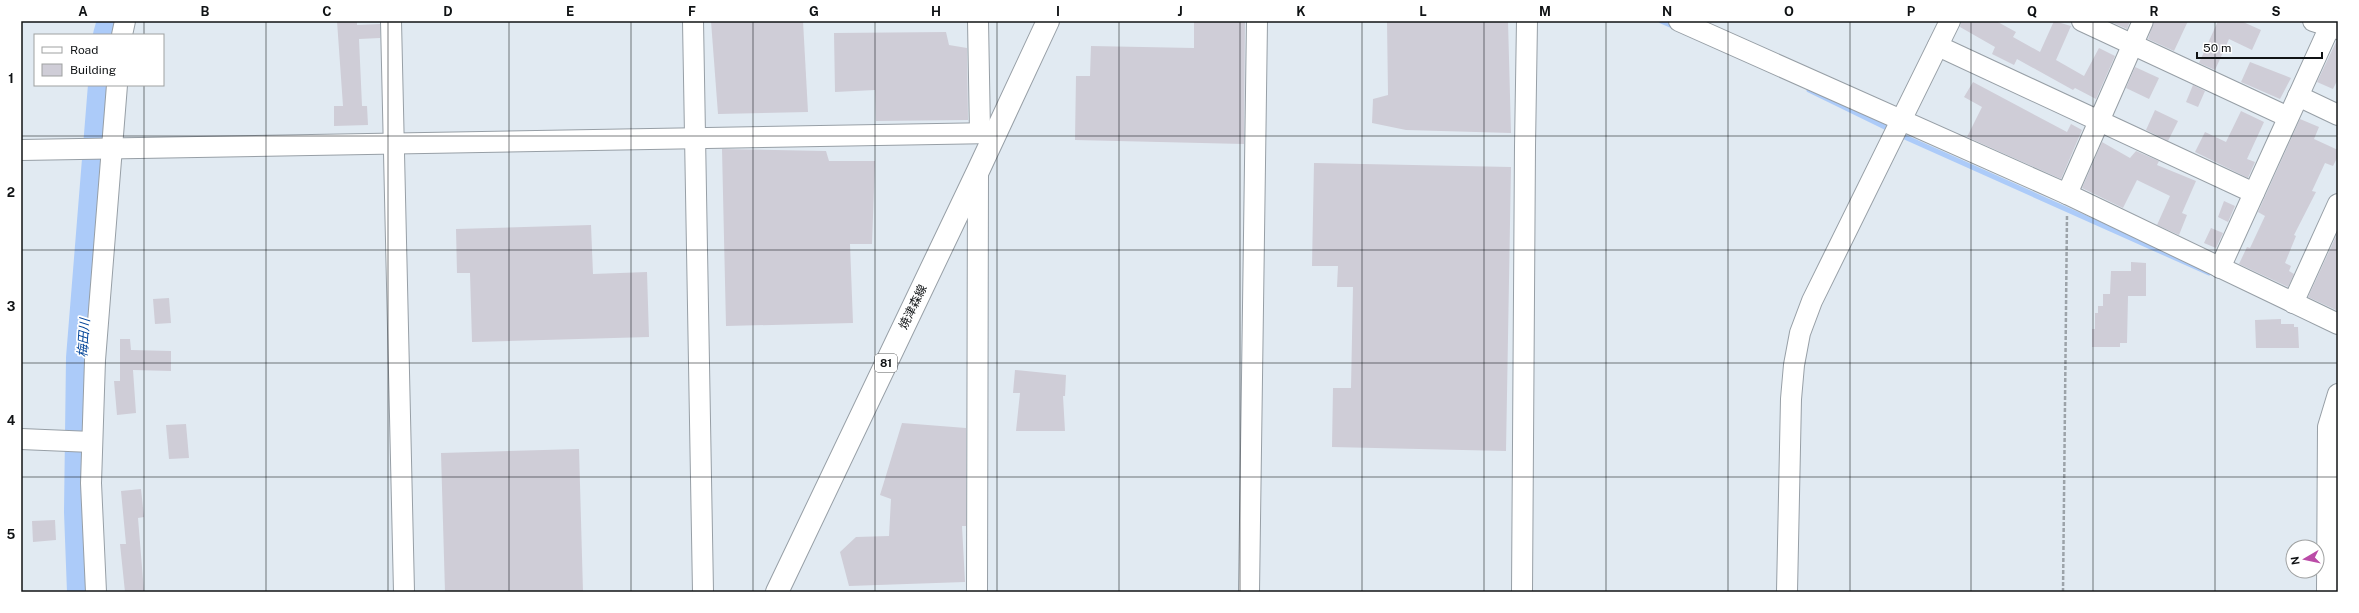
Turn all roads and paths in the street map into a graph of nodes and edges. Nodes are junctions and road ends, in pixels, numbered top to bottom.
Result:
1 (125, 21) edge
2 (391, 21) edge
3 (693, 21) edge
4 (978, 21) edge
5 (1048, 21) edge
6 (1257, 21) edge
7 (1528, 21) edge
8 (1680, 21) edge
9 (1950, 21) edge
10 (2082, 21) edge
11 (2143, 21) edge
12 (2327, 25) edge
13 (122, 34) edge
14 (2133, 45) junction
15 (1938, 46) junction
16 (117, 86) edge
17 (2298, 96) junction
18 (2338, 115) edge
19 (2288, 117) junction
20 (1902, 121) junction
21 (2098, 121) junction
22 (987, 133) junction
23 (695, 138) junction
24 (394, 144) junction
25 (112, 149) junction
26 (21, 150) edge
27 (978, 171) junction
28 (2254, 193) junction
29 (2067, 194) junction
30 (2338, 204) edge
31 (2220, 268) junction
32 (2293, 303) junction
33 (2338, 324) edge
34 (2338, 394) edge
35 (21, 439) edge
36 (92, 442) junction
37 (2333, 554) edge
38 (96, 592) edge
39 (404, 592) edge
40 (703, 592) edge
41 (776, 592) edge
42 (977, 592) edge
43 (1249, 592) edge
44 (1522, 592) edge
45 (1787, 592) edge
46 (2063, 592) edge
47 (2327, 592) edge

1 - 13 street
2 - 24 street
3 - 23 street
4 - 22 street
5 - 22 main road, 焼津森線 / 81
6 - 43 street
7 - 44 street
8 - 20 street
9 - 15 street
10 - 14 street
11 - 14 street
12 - 17 street
14 - 19 street
14 - 21 street
15 - 20 street
15 - 21 street
16 - 25 street
17 - 18 street
17 - 19 street
19 - 28 street
20 - 29 street
20 - 45 street
21 - 28 street
21 - 29 street
22 - 23 street
22 - 27 main road, 焼津森線 / 81
23 - 24 street
23 - 40 street
24 - 25 street
24 - 39 street
25 - 26 street
25 - 36 street
27 - 41 main road, 焼津森線 / 81
27 - 42 street
28 - 31 street
29 - 31 street
29 - 46 path
30 - 32 street
31 - 32 street
32 - 33 street
34 - 37 street
35 - 36 street
36 - 38 street
37 - 47 street

